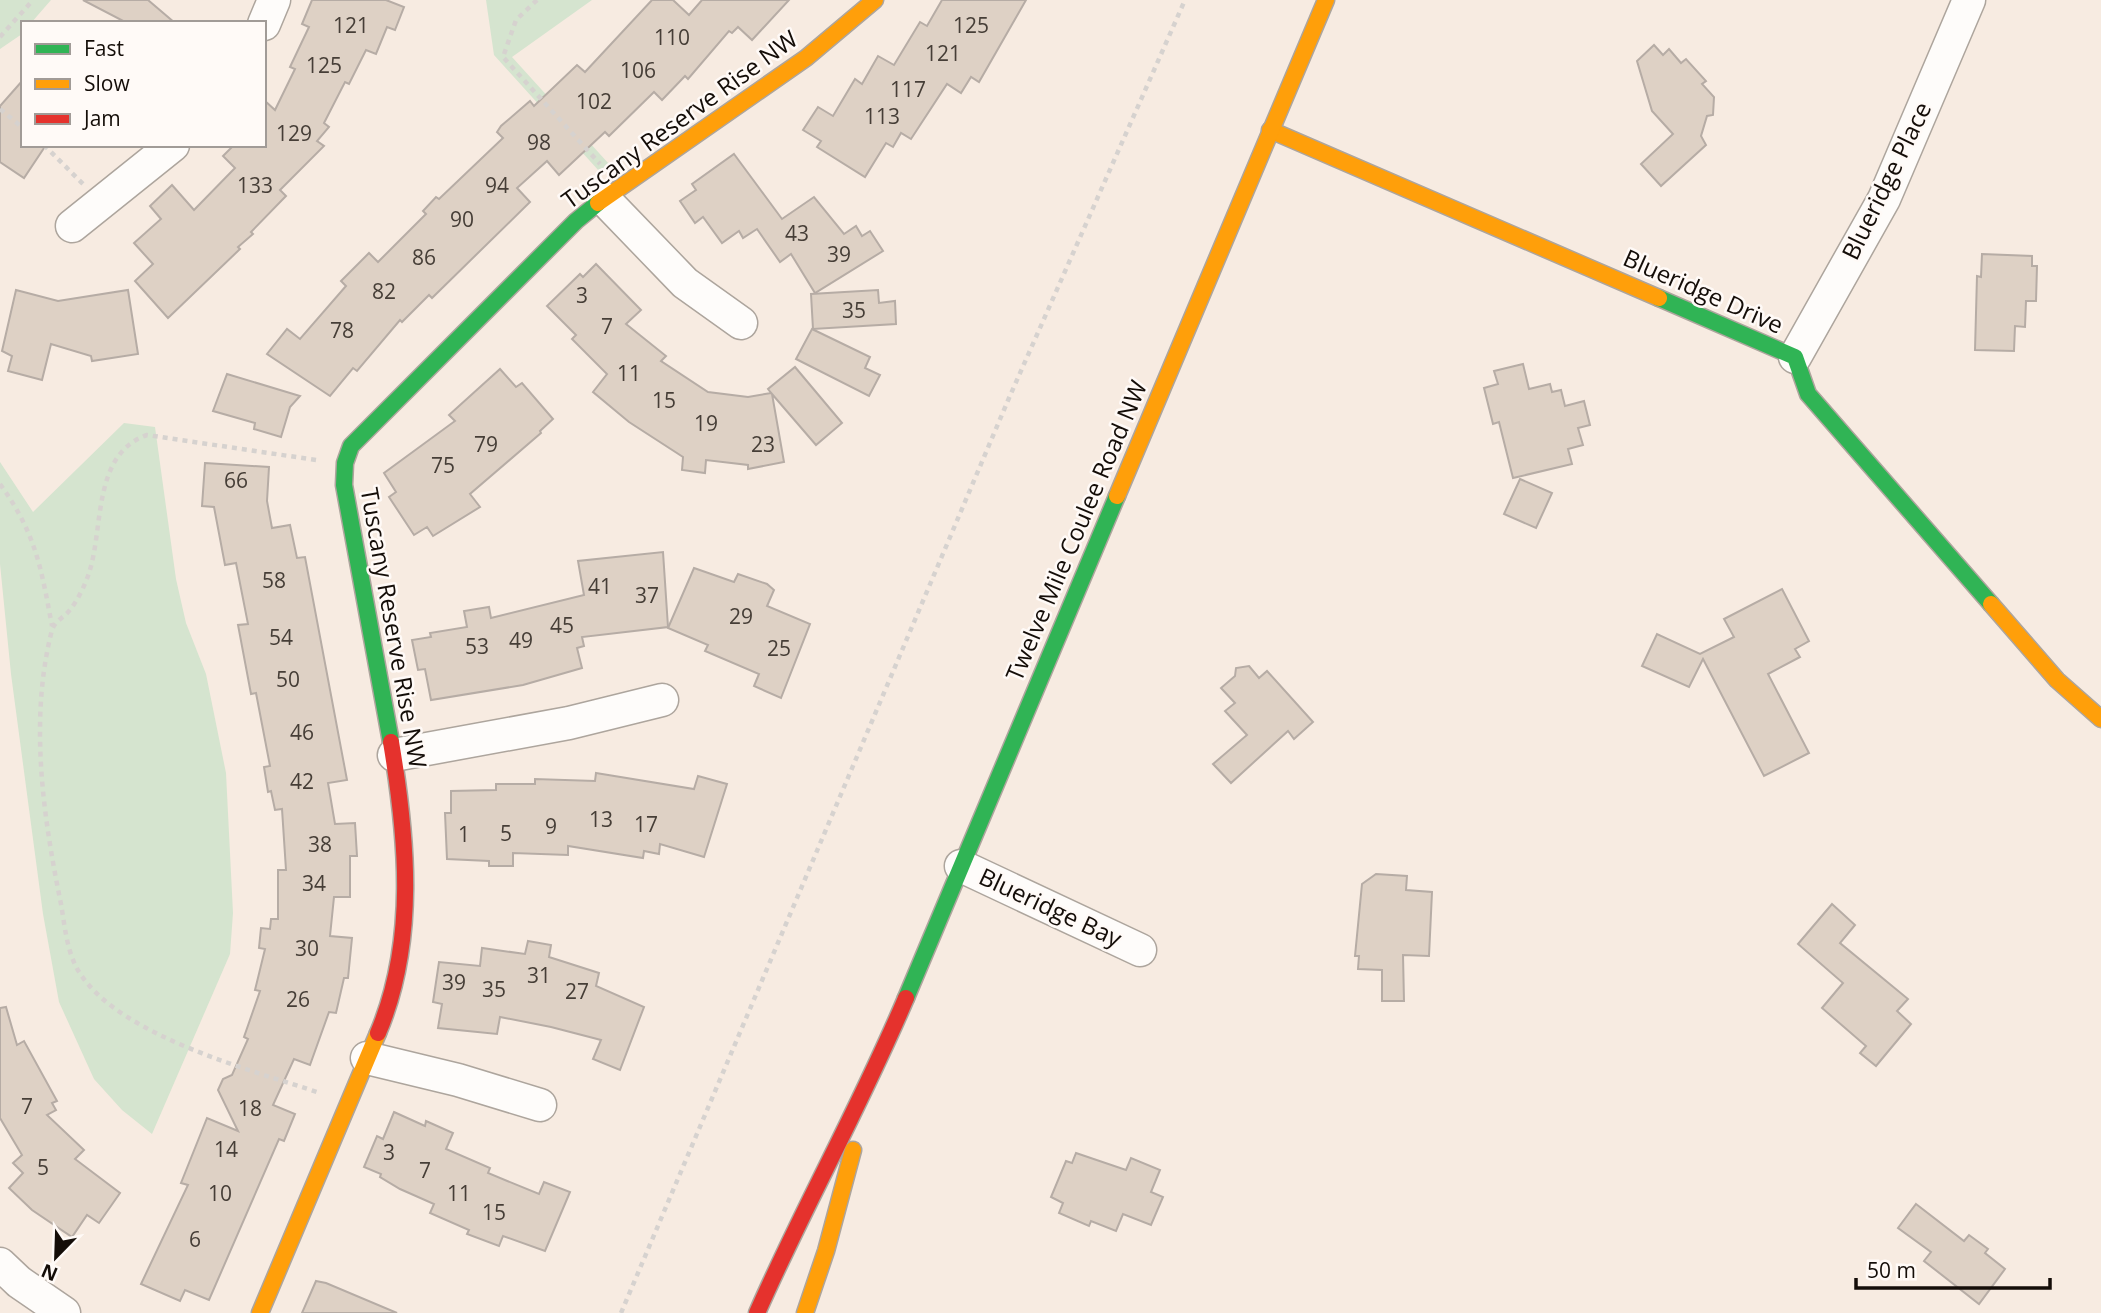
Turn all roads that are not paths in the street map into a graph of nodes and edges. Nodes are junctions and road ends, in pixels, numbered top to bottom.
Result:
1 (274, 0) edge
2 (875, 0) edge
3 (1326, 0) edge
4 (1969, 0) edge
5 (265, 21) edge
6 (1270, 130) junction
7 (171, 147) edge
8 (611, 192) junction
9 (72, 226) dead end
10 (741, 323) dead end
11 (1795, 356) junction
12 (662, 701) dead end
13 (2101, 719) edge
14 (394, 755) junction
15 (961, 866) junction
16 (1140, 950) dead end
17 (366, 1058) junction
18 (872, 1080) junction
19 (540, 1105) dead end
20 (0, 1264) edge
21 (64, 1313) edge
22 (260, 1313) edge
23 (757, 1313) edge
24 (806, 1313) edge

1 - 5 street
2 - 8 street, Tuscany Reserve Rise NW
3 - 6 street, Twelve Mile Coulee Road NW
4 - 11 street, Blueridge Place
6 - 11 street, Blueridge Drive
6 - 15 street, Twelve Mile Coulee Road NW
7 - 9 street
8 - 10 street
8 - 14 street, Tuscany Reserve Rise NW
11 - 13 street, Blueridge Drive
12 - 14 street
14 - 17 street, Tuscany Reserve Rise NW
15 - 16 street, Blueridge Bay
15 - 18 street, Twelve Mile Coulee Road NW
17 - 19 street
17 - 22 street, Tuscany Reserve Rise NW
18 - 23 street, Twelve Mile Coulee Road NW
18 - 24 street, Twelve Mile Coulee Road NW
20 - 21 street

